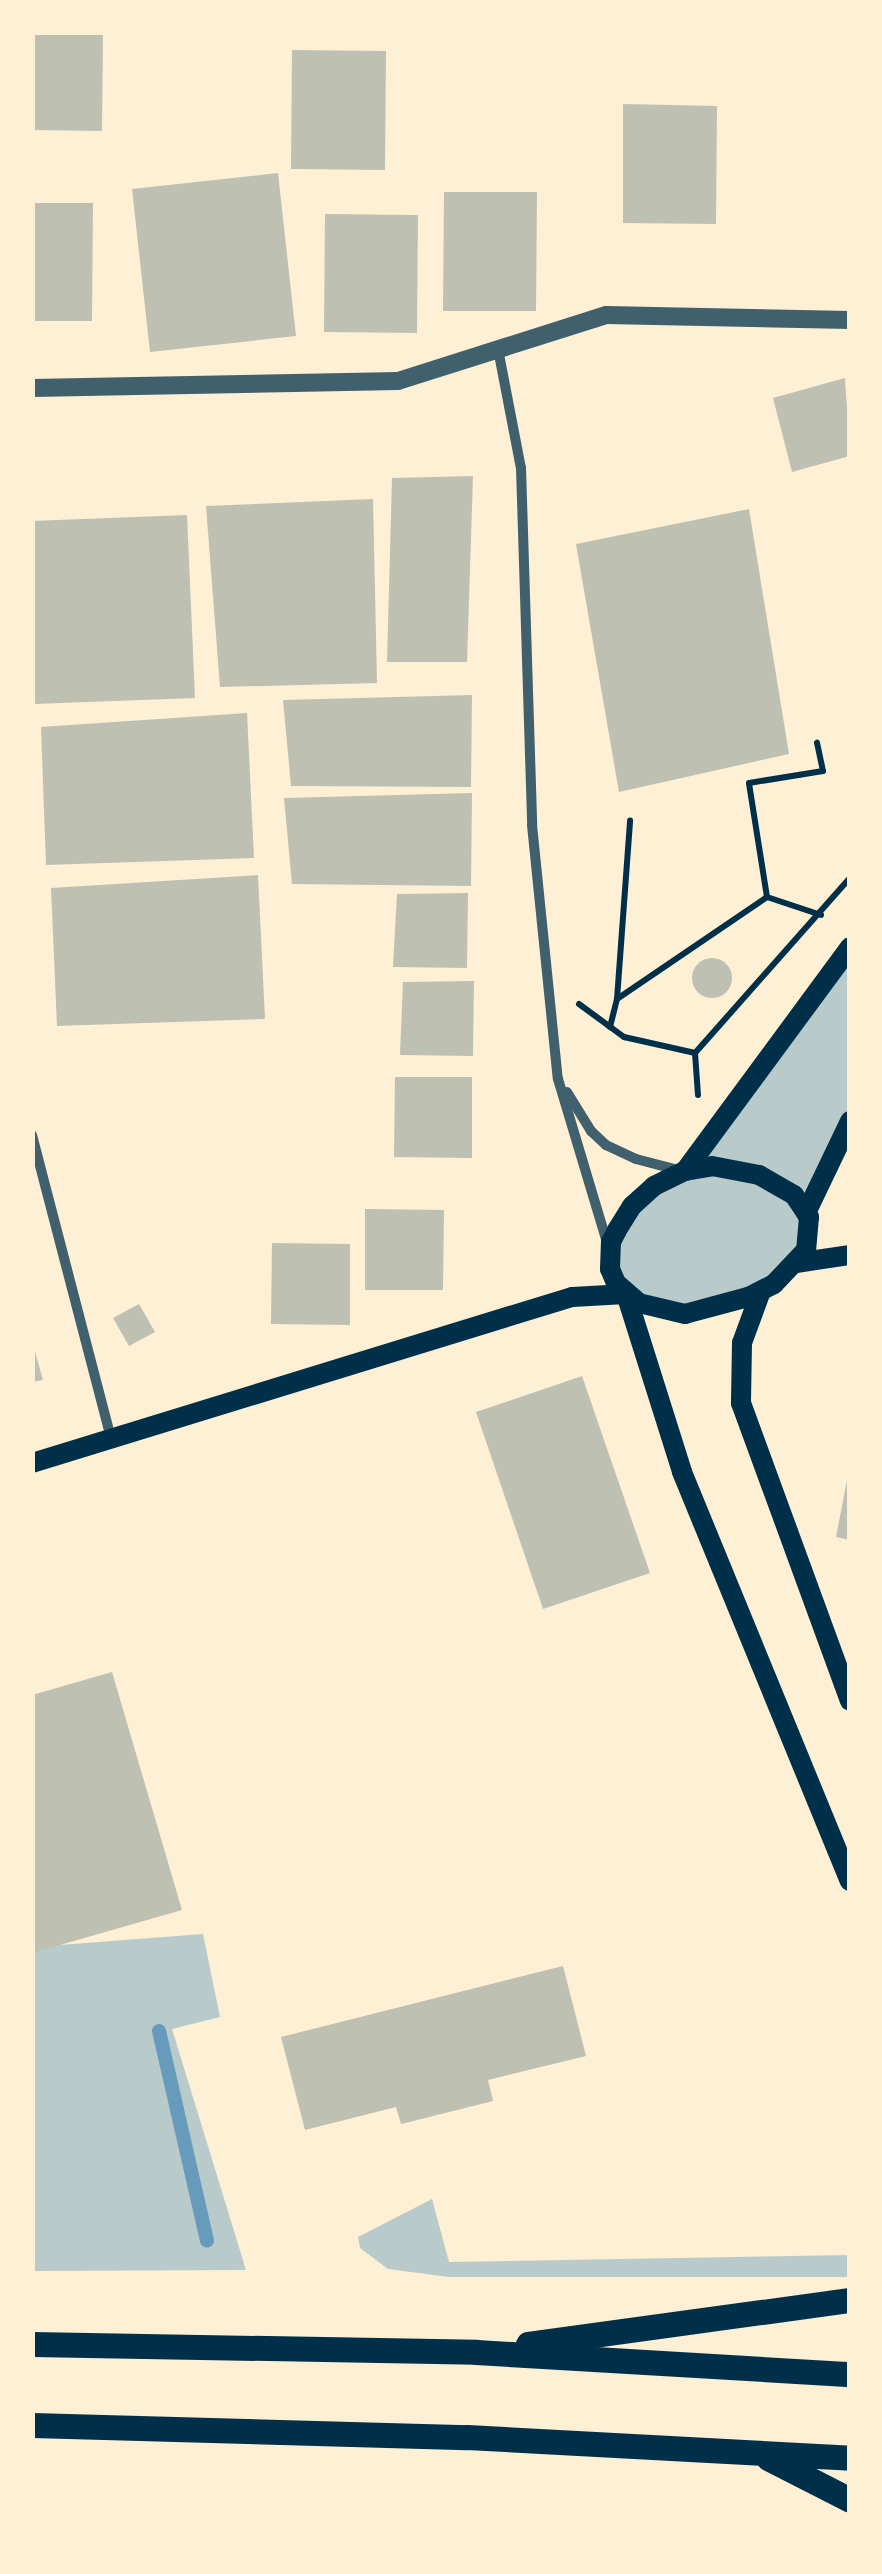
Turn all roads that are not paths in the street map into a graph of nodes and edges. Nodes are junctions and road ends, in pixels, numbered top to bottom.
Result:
1 (850, 320) edge
2 (498, 349) junction
3 (32, 388) edge
4 (850, 947) edge
5 (558, 1079) junction
6 (850, 1121) edge
7 (32, 1135) edge
8 (685, 1171) junction
9 (806, 1213) junction
10 (808, 1236) junction
11 (850, 1252) edge
12 (609, 1254) junction
13 (796, 1263) junction
14 (761, 1291) junction
15 (626, 1294) junction
16 (572, 1297) junction
17 (110, 1439) junction
18 (32, 1463) edge
19 (850, 1701) edge
20 (850, 1881) edge
21 (850, 2300) edge
22 (32, 2344) edge
23 (476, 2352) junction
24 (850, 2374) edge
25 (32, 2425) edge
26 (759, 2453) junction
27 (850, 2458) edge
28 (850, 2500) edge

1 - 2 street
2 - 3 street
2 - 5 street
4 - 8 main road
5 - 8 street
5 - 12 street
6 - 9 main road
7 - 17 street
8 - 9 main road
8 - 12 main road
9 - 10 main road
10 - 11 main road
10 - 13 main road
11 - 13 main road
12 - 15 main road
12 - 16 main road
13 - 14 main road
14 - 15 main road
14 - 19 main road
15 - 16 main road
15 - 20 main road
16 - 17 main road
17 - 18 main road
21 - 23 main road
22 - 23 main road
23 - 24 main road
25 - 26 main road
26 - 27 main road
26 - 28 main road

